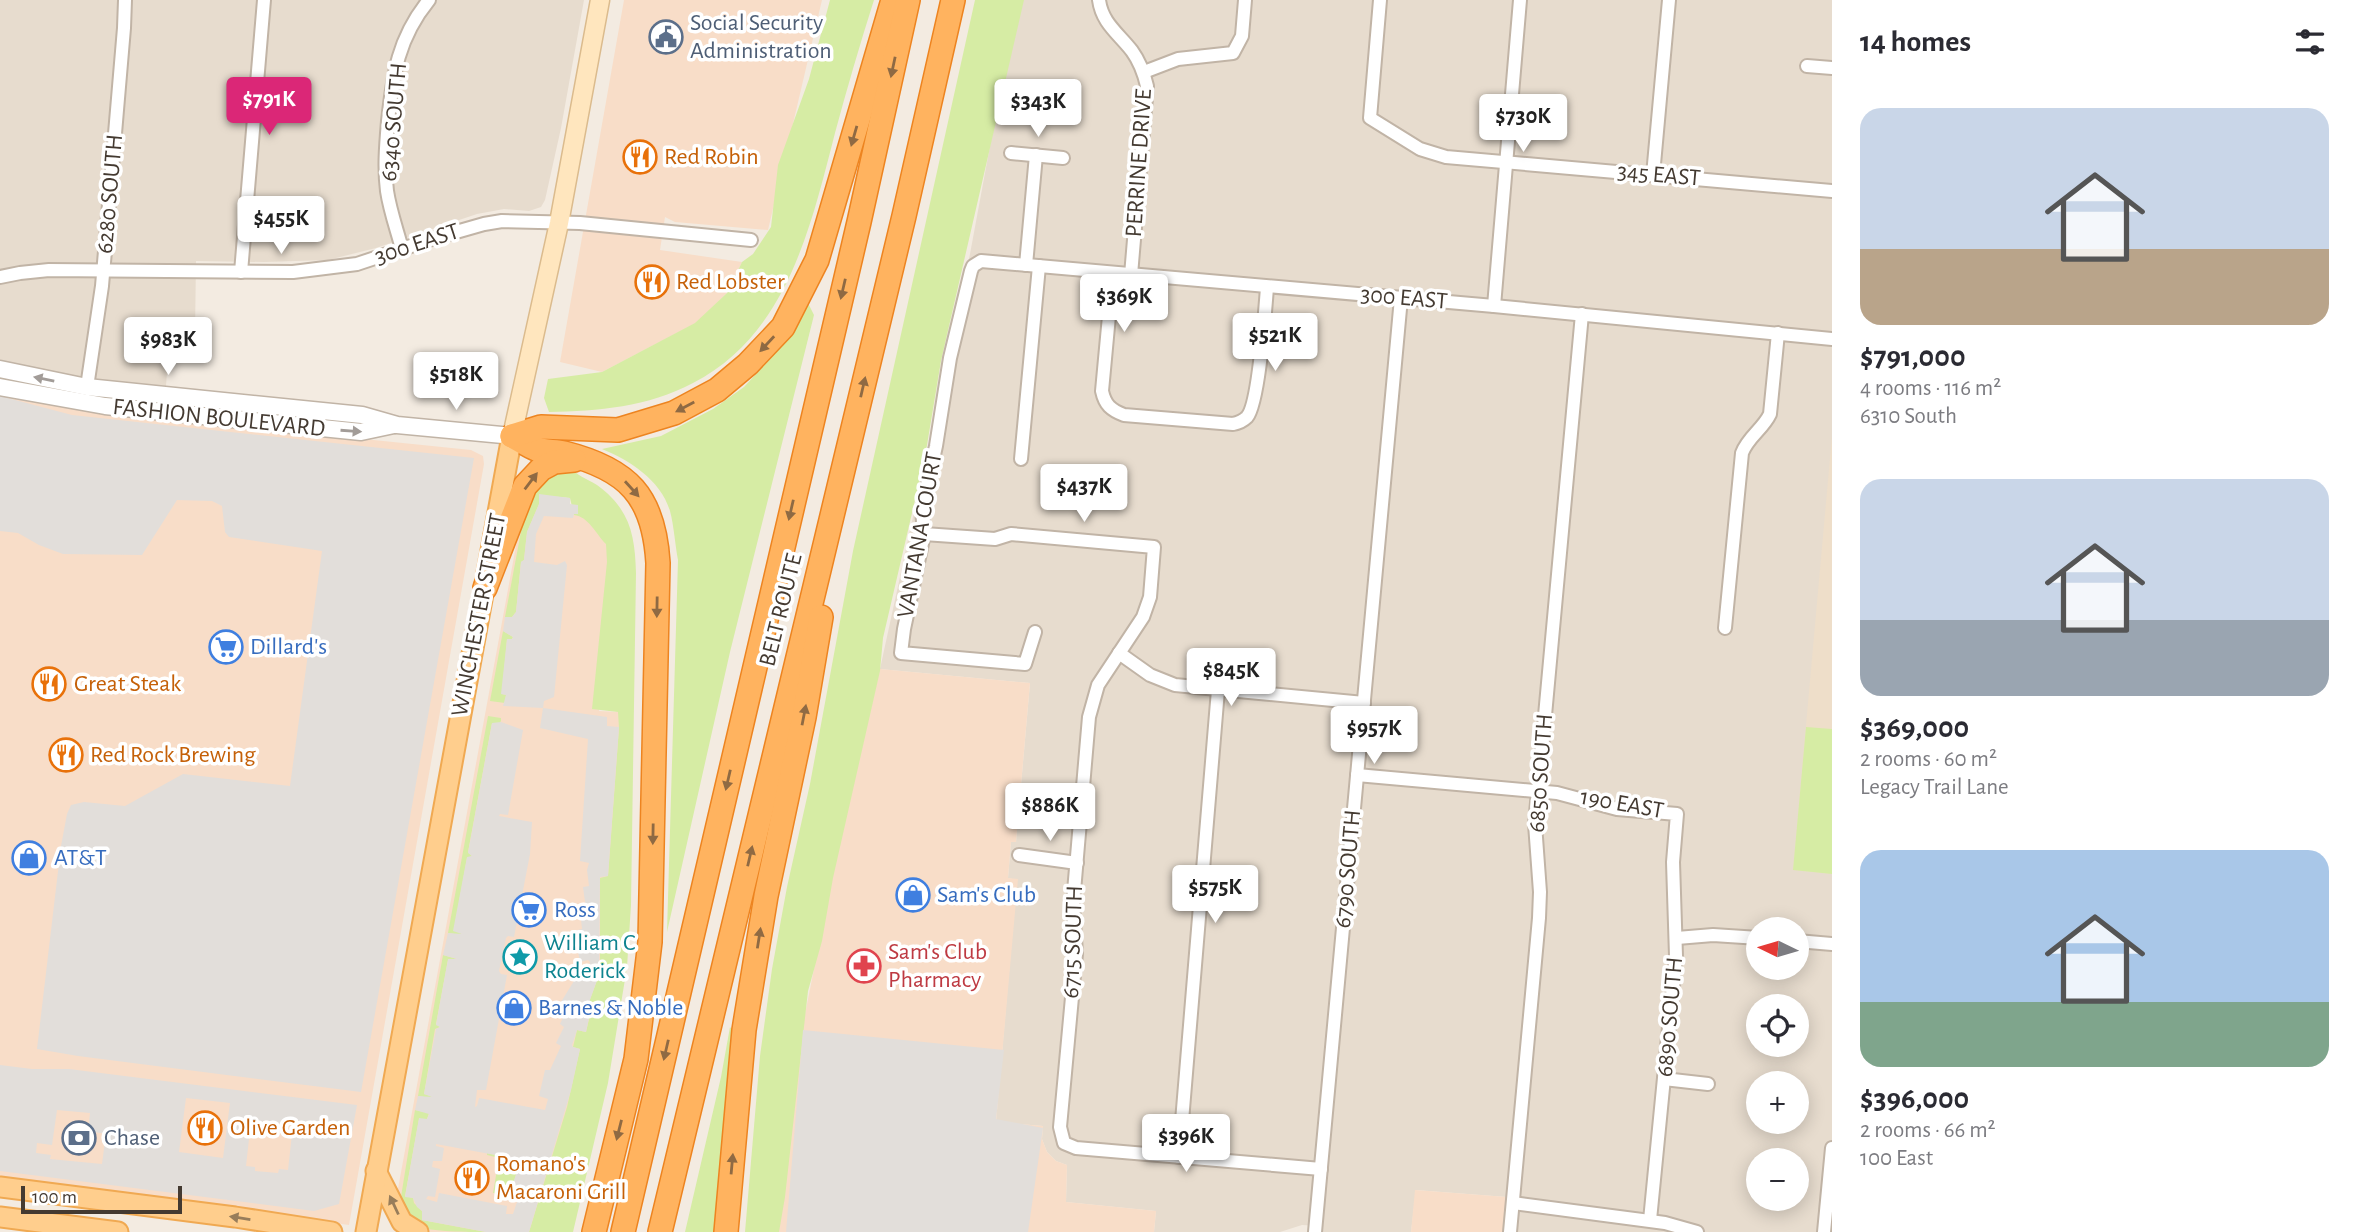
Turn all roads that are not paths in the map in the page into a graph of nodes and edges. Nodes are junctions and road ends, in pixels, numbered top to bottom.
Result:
1 (125, 0) edge
2 (264, 0) edge
3 (429, 0) edge
4 (600, 0) edge
5 (893, 0) edge
6 (908, 0) edge
7 (953, 0) edge
8 (1099, 0) edge
9 (1245, 0) edge
10 (1380, 0) edge
11 (1520, 0) edge
12 (1669, 0) edge
13 (1807, 66) dead end
14 (1832, 68) edge
15 (1144, 72) junction
16 (1010, 153) dead end
17 (1036, 155) junction
18 (1063, 158) dead end
19 (1506, 162) junction
20 (1653, 175) junction
21 (1832, 191) edge
22 (559, 223) junction
23 (751, 240) dead end
24 (402, 249) junction
25 (976, 263) joint
26 (1032, 265) junction
27 (103, 271) junction
28 (241, 272) junction
29 (1113, 273) junction
30 (1131, 275) junction
31 (0, 277) edge
32 (1267, 288) junction
33 (1401, 298) junction
34 (1493, 306) junction
35 (1582, 314) junction
36 (1778, 333) junction
37 (1832, 339) edge
38 (0, 369) edge
39 (0, 387) edge
40 (87, 387) junction
41 (855, 420) junction
42 (397, 425) junction
43 (512, 436) junction
44 (1021, 458) dead end
45 (585, 460) junction
46 (924, 534) junction
47 (485, 589) junction
48 (1725, 628) dead end
49 (1035, 632) dead end
50 (1119, 653) junction
51 (1218, 691) junction
52 (1363, 703) junction
53 (1357, 775) junction
54 (1538, 791) junction
55 (1677, 814) joint
56 (1020, 855) dead end
57 (1077, 863) junction
58 (1746, 936) edge
59 (1677, 938) junction
60 (1810, 942) edge
61 (1832, 944) edge
62 (1664, 1080) junction
63 (1708, 1084) dead end
64 (1832, 1148) edge
65 (1179, 1157) junction
66 (1321, 1169) junction
67 (376, 1171) junction
68 (0, 1187) edge
69 (1513, 1203) junction
70 (0, 1217) edge
71 (1650, 1220) junction
72 (118, 1232) edge
73 (332, 1232) edge
74 (366, 1232) edge
75 (418, 1232) edge
76 (594, 1232) edge
77 (623, 1232) edge
78 (660, 1232) edge
79 (726, 1232) edge
80 (1315, 1232) edge
81 (1510, 1232) edge
82 (1697, 1232) edge
83 (1824, 1232) edge

1 - 27 street, 6280 SOUTH
2 - 28 street
3 - 24 street, 6340 SOUTH
4 - 22 main road, WINCHESTER STREET
5 -> 43 highway
6 -> 77 highway, BELT ROUTE
41 -> 7 highway, BELT ROUTE
8 - 15 street
9 - 15 street, PERRINE DRIVE
10 - 19 street, 345 EAST
11 - 19 street
12 - 20 street
13 - 14 street
15 - 30 street, PERRINE DRIVE
16 - 17 street
17 - 18 street
17 - 26 street
19 - 20 street, 345 EAST
19 - 34 street
20 - 21 street, 345 EAST
22 - 23 street, 300 EAST
22 - 24 street, 300 EAST
22 - 43 main road, WINCHESTER STREET
24 - 28 street, 300 EAST
25 - 26 street, 300 EAST
25 - 46 street, VANTANA COURT
26 - 29 street, 300 EAST
26 - 44 street
27 - 28 street, 300 EAST
27 - 31 street, 300 EAST
27 - 40 street, 6280 SOUTH
29 - 30 street, 300 EAST
29 - 32 street
30 - 32 street, 300 EAST
32 - 33 street, 300 EAST
33 - 34 street, 300 EAST
33 - 52 street, 6790 SOUTH
34 - 35 street, 300 EAST
35 - 36 street, 300 EAST
35 - 54 street, 6850 SOUTH
36 - 37 street, 300 EAST
36 - 48 street
40 -> 38 street, FASHION BOULEVARD
39 -> 42 street, FASHION BOULEVARD
40 - 42 street, FASHION BOULEVARD
78 -> 41 highway, BELT ROUTE
79 -> 41 highway
42 - 43 street, FASHION BOULEVARD
43 - 45 highway
43 - 47 main road, WINCHESTER STREET
47 -> 45 highway
45 -> 76 highway
46 - 49 street, VANTANA COURT
46 - 50 street, 6715 SOUTH
47 - 67 main road, WINCHESTER STREET
50 - 51 street
50 - 57 street, 6715 SOUTH
51 - 52 street
51 - 65 street
52 - 53 street, 6790 SOUTH
53 - 54 street, 190 EAST
53 - 66 street, 6790 SOUTH
54 - 55 street, 190 EAST
54 - 69 street, 6850 SOUTH
55 - 59 street, 6890 SOUTH
56 - 57 street
57 - 65 street, 6715 SOUTH
58 - 59 street
59 - 62 street, 6890 SOUTH
60 - 61 street
62 - 63 street
62 - 71 street, 6890 SOUTH
64 - 83 street
65 - 66 street
66 - 80 street, 6790 SOUTH
67 - 74 main road, WINCHESTER STREET
75 -> 67 main road
73 -> 68 main road
69 - 71 street
69 - 81 street, 6850 SOUTH
70 - 72 main road
71 - 82 street

